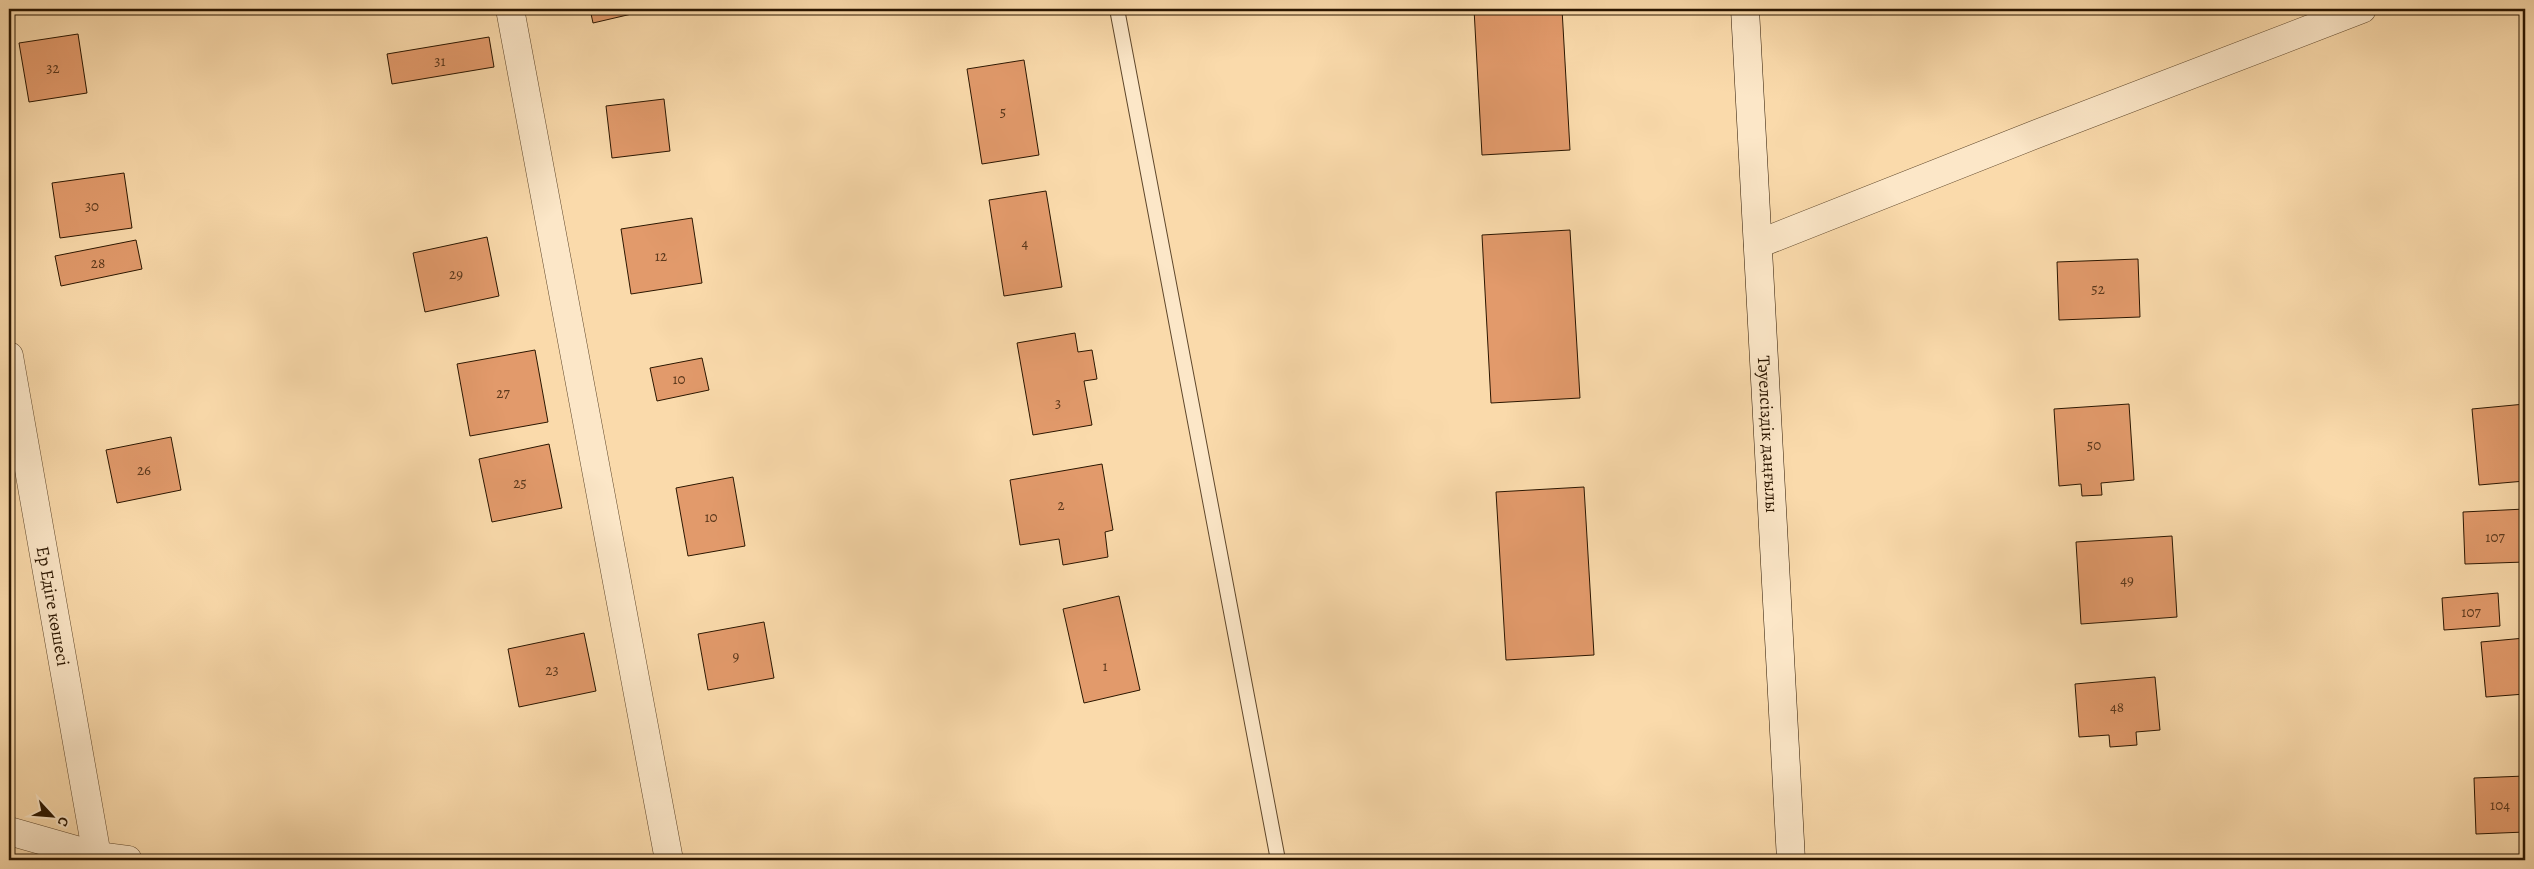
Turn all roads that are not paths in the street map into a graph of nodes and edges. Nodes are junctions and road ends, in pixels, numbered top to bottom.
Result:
1 (510, 9) edge
2 (1116, 9) edge
3 (1746, 9) edge
4 (2362, 9) edge
5 (1758, 244) junction
6 (9, 356) edge
7 (9, 831) edge
8 (97, 856) junction
9 (128, 860) edge
10 (670, 860) edge
11 (1278, 860) edge
12 (1791, 860) edge

1 - 10 street
2 - 11 lane
3 - 5 street, Тәуелсіздік даңғылы
4 - 5 street
5 - 12 street, Тәуелсіздік даңғылы
6 - 8 street, Ер Едіге көшесі
7 - 8 street
8 - 9 street

